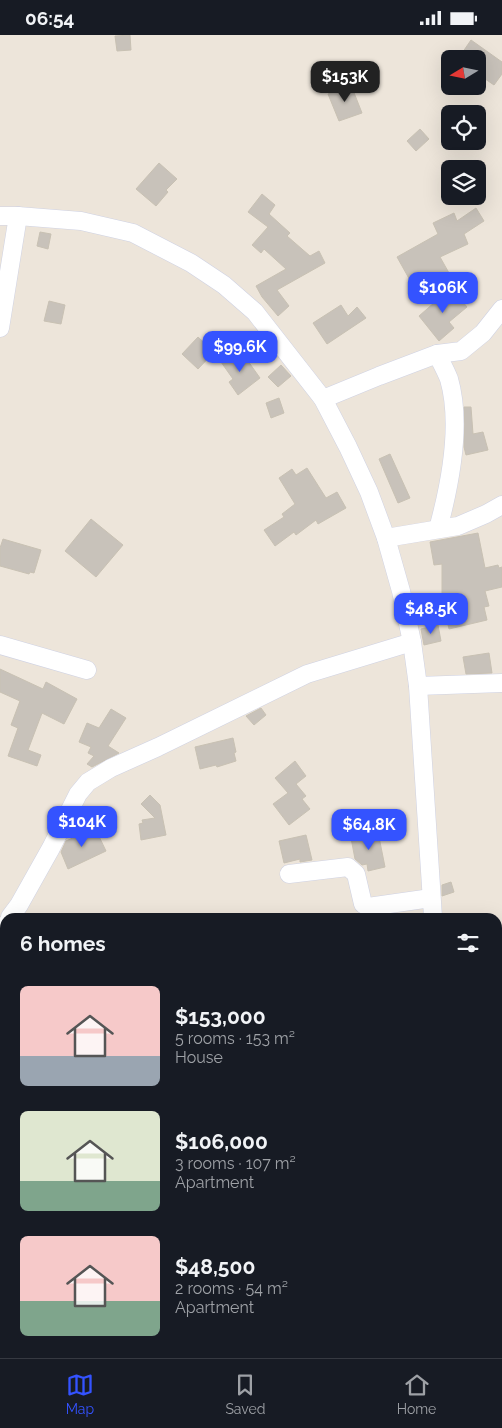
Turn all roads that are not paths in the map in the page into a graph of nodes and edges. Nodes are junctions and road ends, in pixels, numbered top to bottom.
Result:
1 (0, 216) edge
2 (18, 216) junction
3 (502, 309) edge
4 (0, 328) edge
5 (437, 355) junction
6 (323, 399) junction
7 (502, 505) edge
8 (438, 529) junction
9 (386, 538) junction
10 (412, 642) junction
11 (0, 645) edge
12 (88, 670) dead end
13 (502, 683) edge
14 (418, 686) junction
15 (289, 875) dead end
16 (431, 898) junction
17 (13, 913) edge
18 (433, 913) edge

1 - 2 street
2 - 4 street
2 - 6 street
3 - 5 street
5 - 6 street
5 - 8 street
6 - 9 street
7 - 8 street
8 - 9 street
9 - 10 street
10 - 14 street
10 - 17 street
11 - 12 street
13 - 14 street
14 - 16 street
15 - 16 street
16 - 18 street

